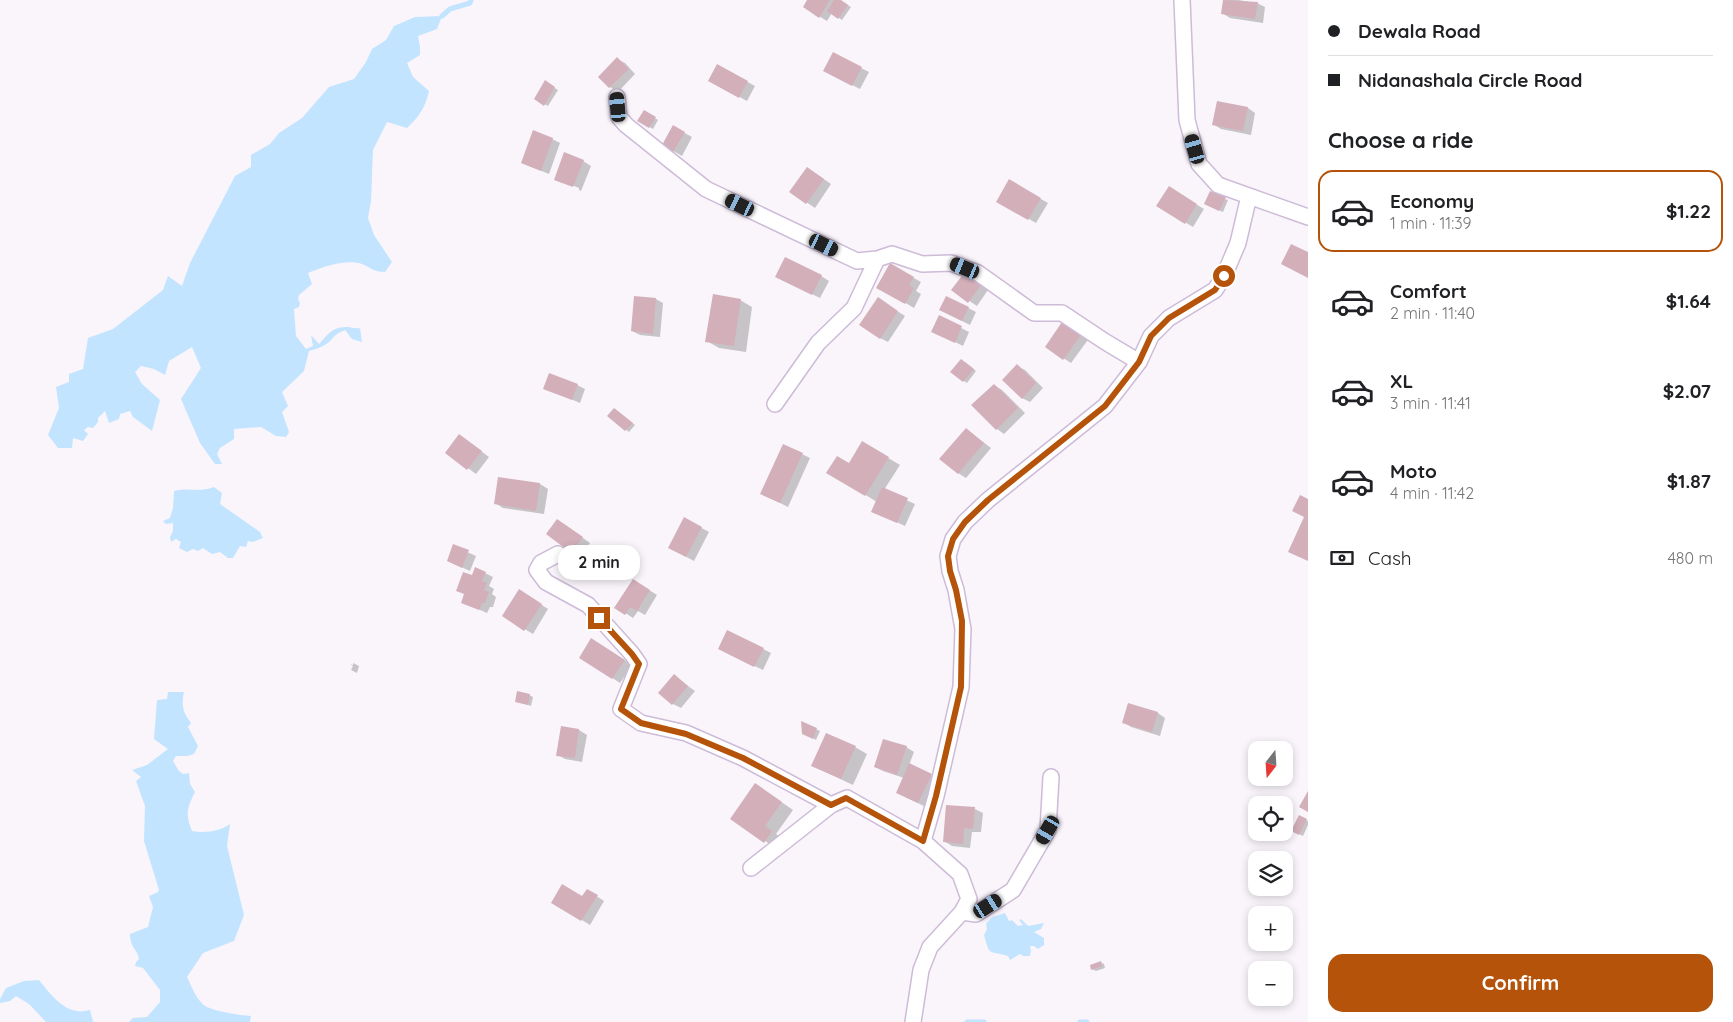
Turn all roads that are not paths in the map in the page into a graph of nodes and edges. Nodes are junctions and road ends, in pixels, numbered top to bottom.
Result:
1 (1182, 0) edge
2 (617, 96) dead end
3 (1249, 196) junction
4 (1308, 218) edge
5 (877, 258) junction
6 (1139, 362) junction
7 (775, 404) dead end
8 (558, 554) dead end
9 (1051, 777) dead end
10 (831, 805) junction
11 (923, 841) junction
12 (751, 868) dead end
13 (962, 912) junction
14 (913, 1022) edge

1 - 3 street
2 - 5 street
3 - 4 street
3 - 6 street
5 - 6 street
5 - 7 street
6 - 11 street
8 - 10 street
9 - 13 street
10 - 11 street
10 - 12 street
11 - 13 street
13 - 14 street

